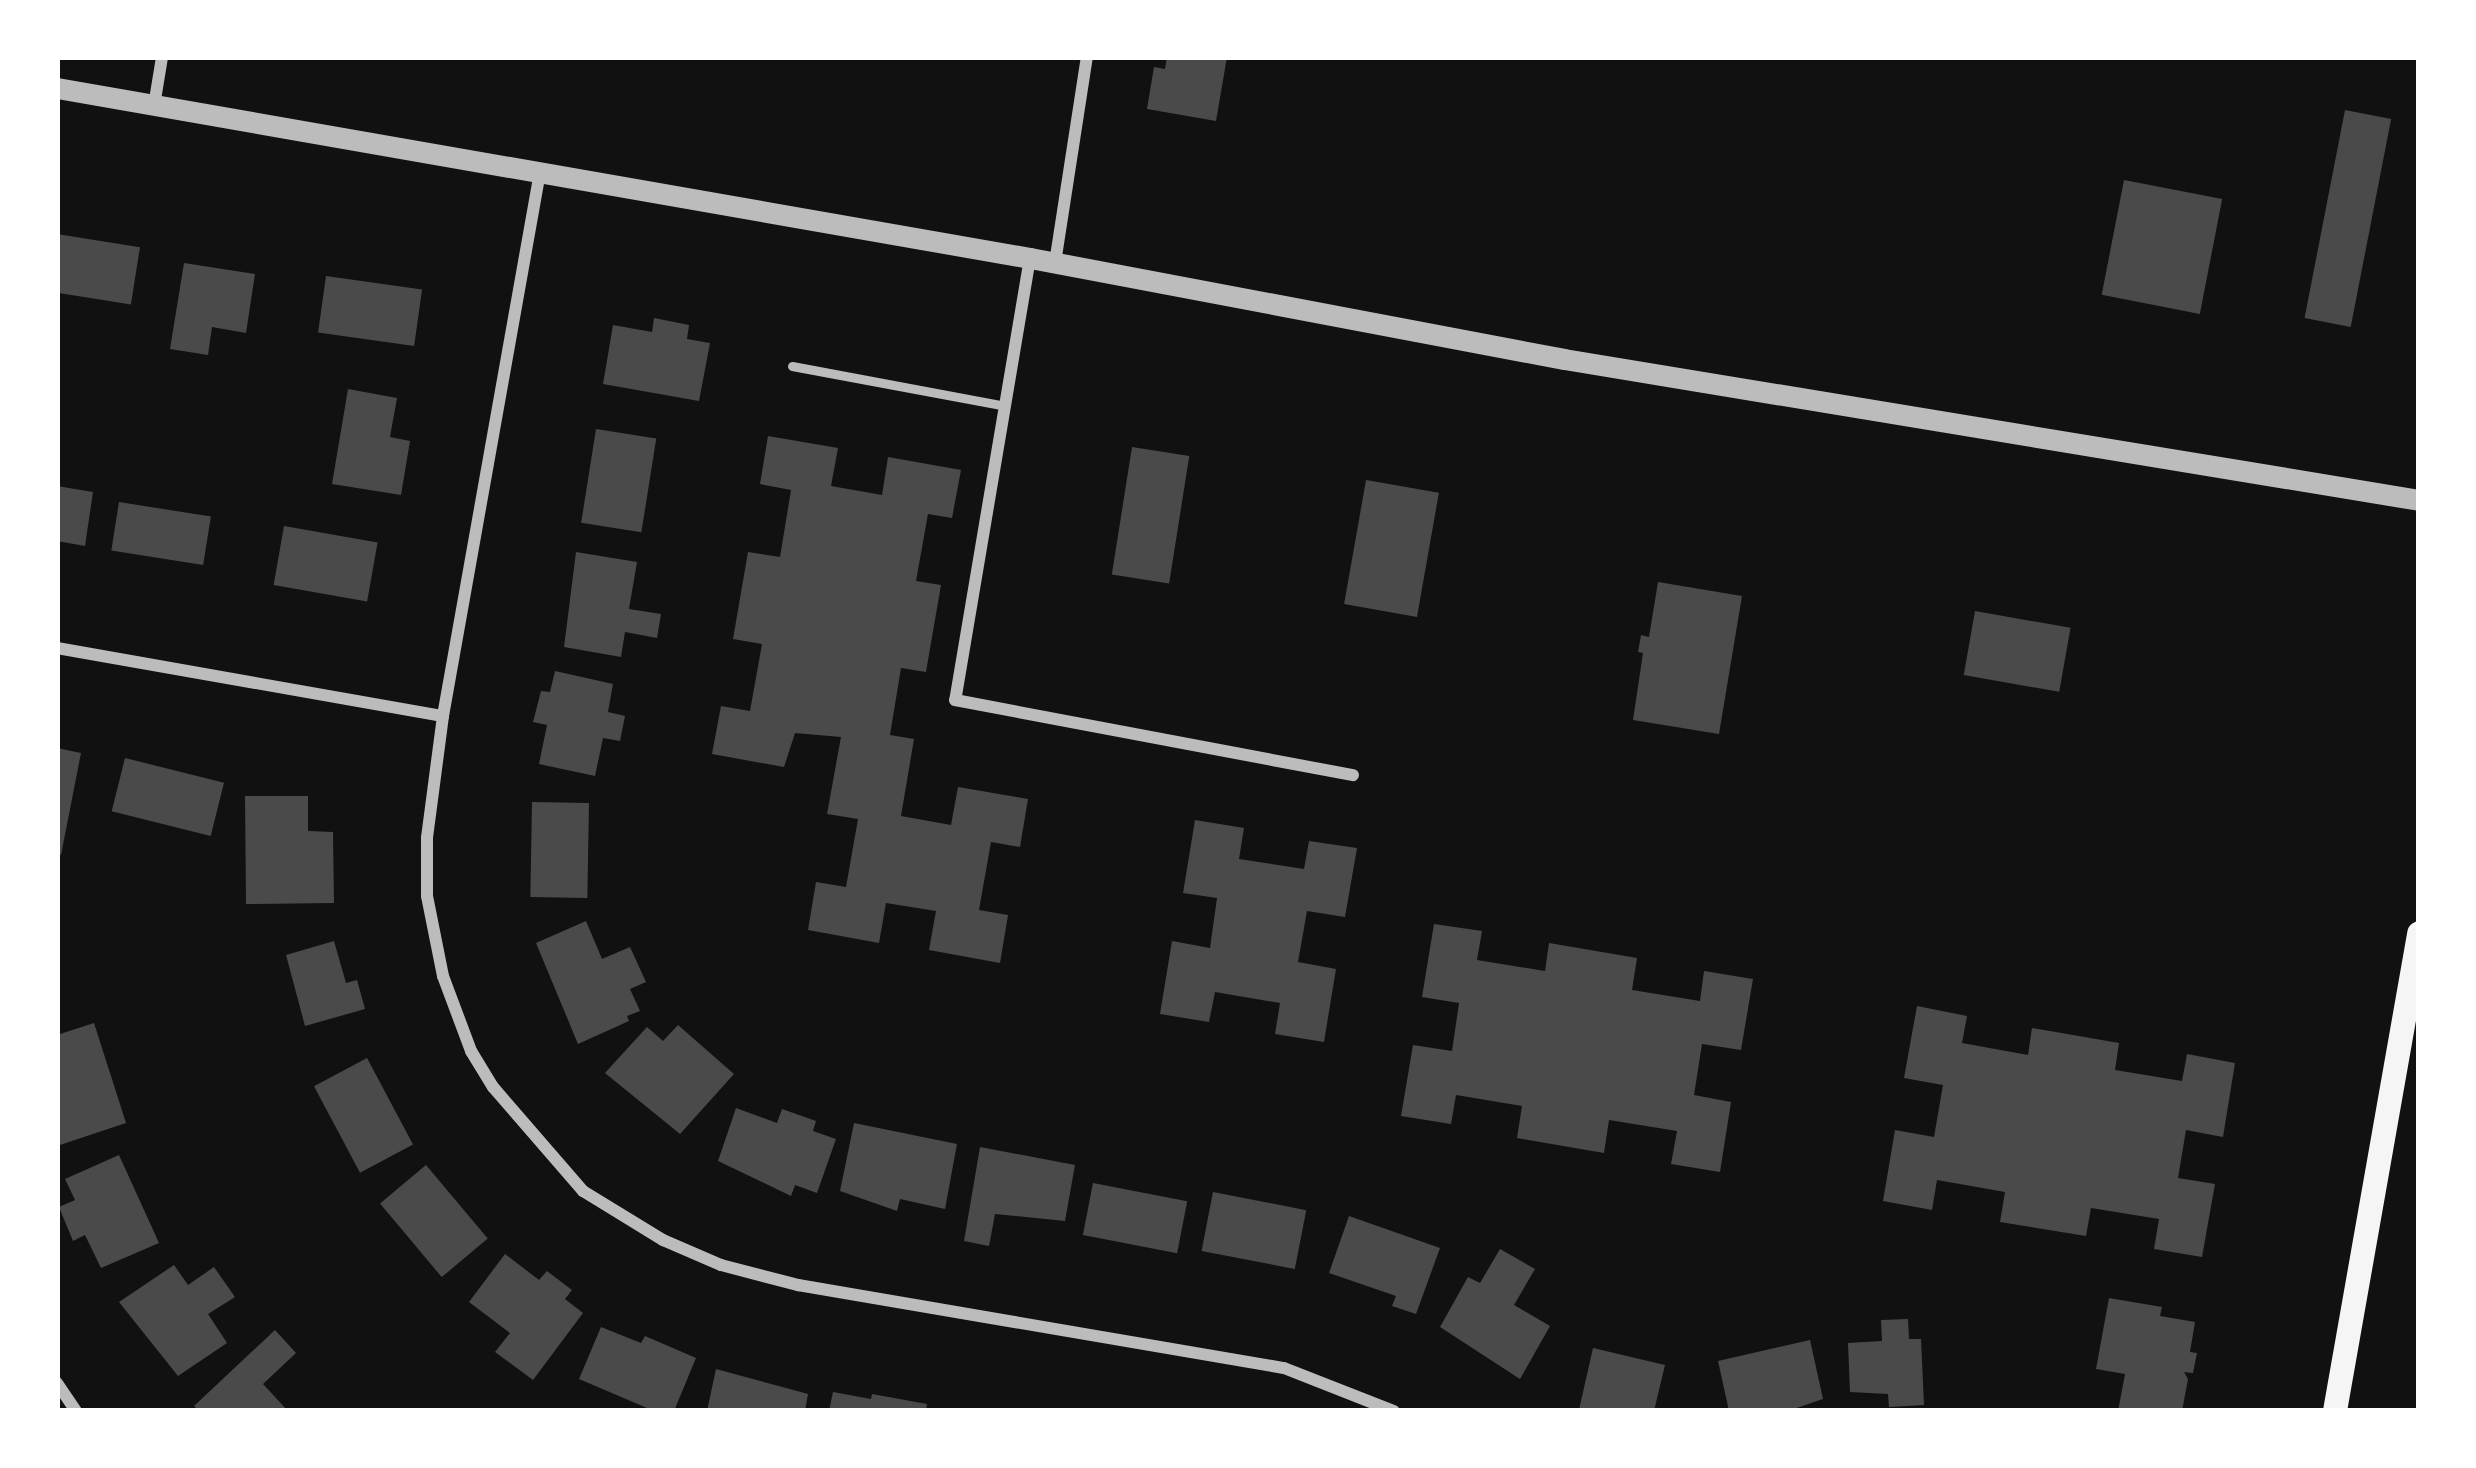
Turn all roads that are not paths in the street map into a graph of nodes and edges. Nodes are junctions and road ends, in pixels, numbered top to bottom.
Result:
1 (162, 57) edge
2 (1087, 57) edge
3 (57, 88) edge
4 (154, 106) junction
5 (540, 172) junction
6 (1030, 258) junction
7 (1055, 263) junction
8 (792, 366) dead end
9 (1005, 406) junction
10 (2419, 500) edge
11 (57, 648) edge
12 (442, 716) junction
13 (1353, 775) dead end
14 (2419, 933) edge
15 (57, 1383) edge
16 (76, 1411) edge
17 (1394, 1411) edge
18 (2335, 1411) edge

1 - 4 street
2 - 7 street
3 - 4 street
4 - 5 street
5 - 6 street
5 - 12 street
6 - 7 street
6 - 9 street
7 - 10 street
8 - 9 lane
9 - 13 street
11 - 12 street
12 - 17 street
14 - 18 main road
15 - 16 street

